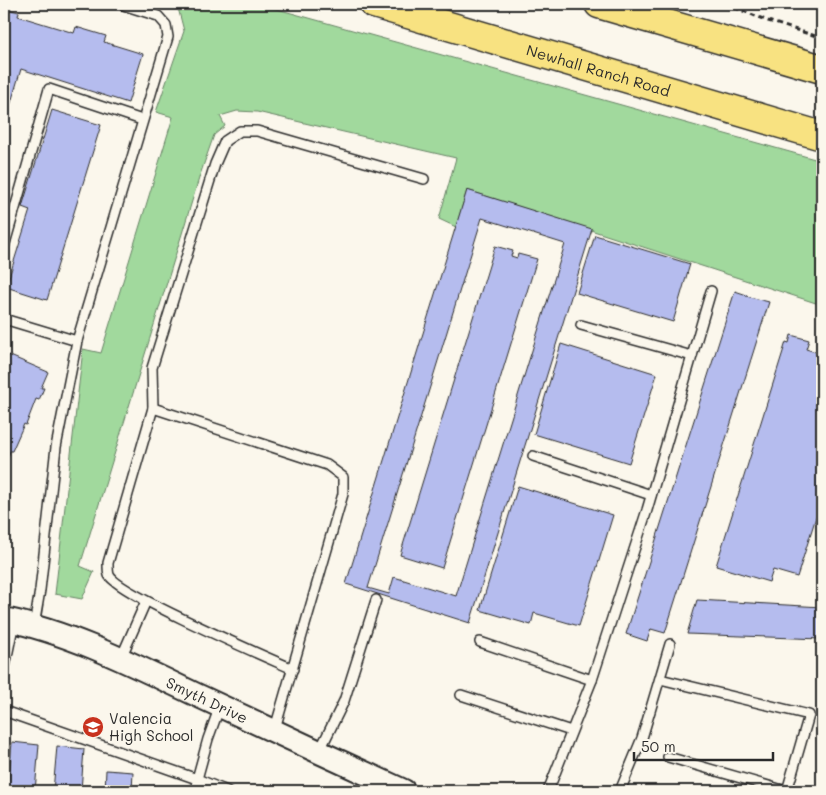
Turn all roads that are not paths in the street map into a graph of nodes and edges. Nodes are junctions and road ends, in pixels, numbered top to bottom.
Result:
1 (120, 4) edge
2 (374, 4) edge
3 (599, 4) edge
4 (822, 70) edge
5 (142, 120) junction
6 (822, 136) edge
7 (424, 179) dead end
8 (4, 247) edge
9 (711, 291) dead end
10 (4, 319) edge
11 (581, 325) dead end
12 (77, 341) junction
13 (692, 356) junction
14 (154, 408) junction
15 (533, 456) dead end
16 (651, 496) junction
17 (376, 600) dead end
18 (146, 601) junction
19 (17, 622) edge
20 (480, 642) dead end
21 (670, 644) dead end
22 (120, 659) junction
23 (293, 669) junction
24 (4, 671) edge
25 (660, 679) junction
26 (592, 680) junction
27 (461, 695) dead end
28 (220, 706) junction
29 (4, 711) edge
30 (571, 731) junction
31 (274, 732) junction
32 (319, 752) junction
33 (668, 757) dead end
34 (197, 779) junction
35 (196, 791) edge
36 (227, 791) edge
37 (404, 791) edge
38 (548, 791) edge
39 (620, 791) edge
40 (787, 791) edge

1 - 5 lane
2 - 6 main road, Newhall Ranch Road
3 - 4 main road
5 - 8 lane
5 - 12 lane
7 - 14 lane
9 - 13 lane
10 - 12 lane
11 - 13 lane
12 - 19 lane
13 - 16 lane
14 - 18 lane
14 - 23 lane
15 - 16 lane
16 - 26 lane
17 - 32 lane
18 - 22 lane
18 - 23 lane
19 - 22 street, Smyth Drive
19 - 24 lane
20 - 26 lane
21 - 25 lane
22 - 28 street, Smyth Drive
23 - 31 lane
25 - 39 lane
25 - 40 lane
26 - 30 lane
27 - 30 lane
28 - 31 street, Smyth Drive
28 - 34 lane
29 - 34 lane
30 - 38 lane
31 - 32 street, Smyth Drive
32 - 37 street, Smyth Drive
33 - 40 lane
34 - 35 lane
34 - 36 lane

